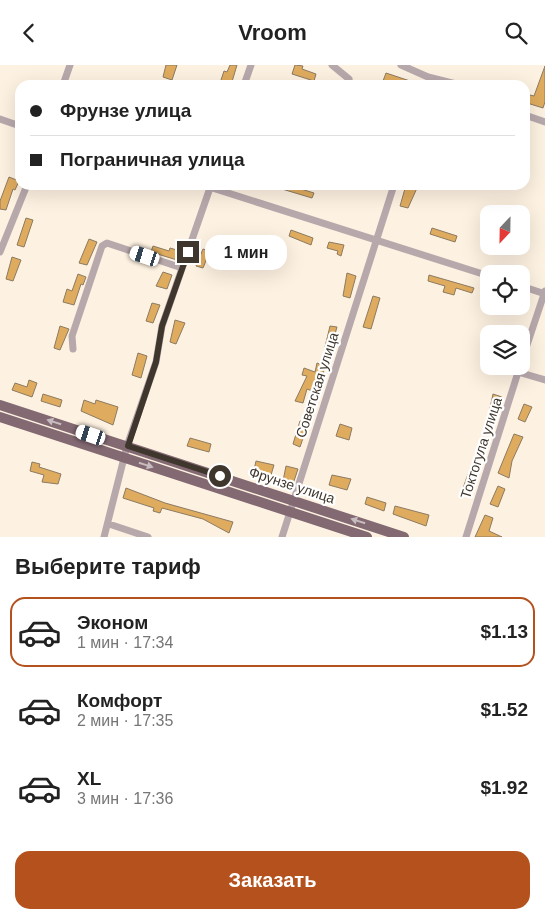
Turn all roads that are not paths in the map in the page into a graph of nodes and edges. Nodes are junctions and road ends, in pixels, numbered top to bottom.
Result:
1 (70, 65) edge
2 (251, 65) edge
3 (332, 65) edge
4 (401, 65) edge
5 (428, 77) junction
6 (349, 79) dead end
7 (65, 80) edge
8 (246, 80) edge
9 (427, 80) edge
10 (440, 80) edge
11 (530, 117) edge
12 (0, 119) edge
13 (545, 122) edge
14 (15, 124) edge
15 (25, 190) edge
16 (207, 190) edge
17 (220, 190) edge
18 (392, 190) edge
19 (376, 240) junction
20 (0, 252) edge
21 (182, 268) junction
22 (480, 273) edge
23 (530, 289) edge
24 (545, 293) edge
25 (530, 337) edge
26 (73, 349) dead end
27 (530, 372) edge
28 (517, 375) edge
29 (545, 380) edge
30 (0, 405) edge
31 (0, 417) edge
32 (128, 446) junction
33 (125, 457) junction
34 (294, 500) junction
35 (290, 511) junction
36 (109, 524) junction
37 (104, 537) edge
38 (148, 537) edge
39 (282, 537) edge
40 (367, 537) edge
41 (404, 537) edge
42 (466, 537) edge

1 - 7 street
2 - 8 street
3 - 6 street
4 - 5 street
5 - 9 street
5 - 10 street
11 - 13 street
12 - 14 street
15 - 20 street
16 - 21 street
17 - 19 street
18 - 19 street, Советская улица
19 - 22 street
19 - 34 street, Советская улица
21 - 26 street
21 - 32 street
23 - 24 street
24 - 25 street, Токтогула улица
27 - 29 street
28 - 42 street, Токтогула улица
32 -> 30 main road, Фрунзе улица
31 - 33 main road, Фрунзе улица
32 - 33 street
32 - 34 main road, Фрунзе улица
33 -> 35 main road, Фрунзе улица
33 - 36 street
34 - 35 street, Советская улица
41 -> 34 main road, Фрунзе улица
35 - 39 street, Советская улица
35 - 40 main road, Фрунзе улица
36 - 37 street
36 - 38 street

